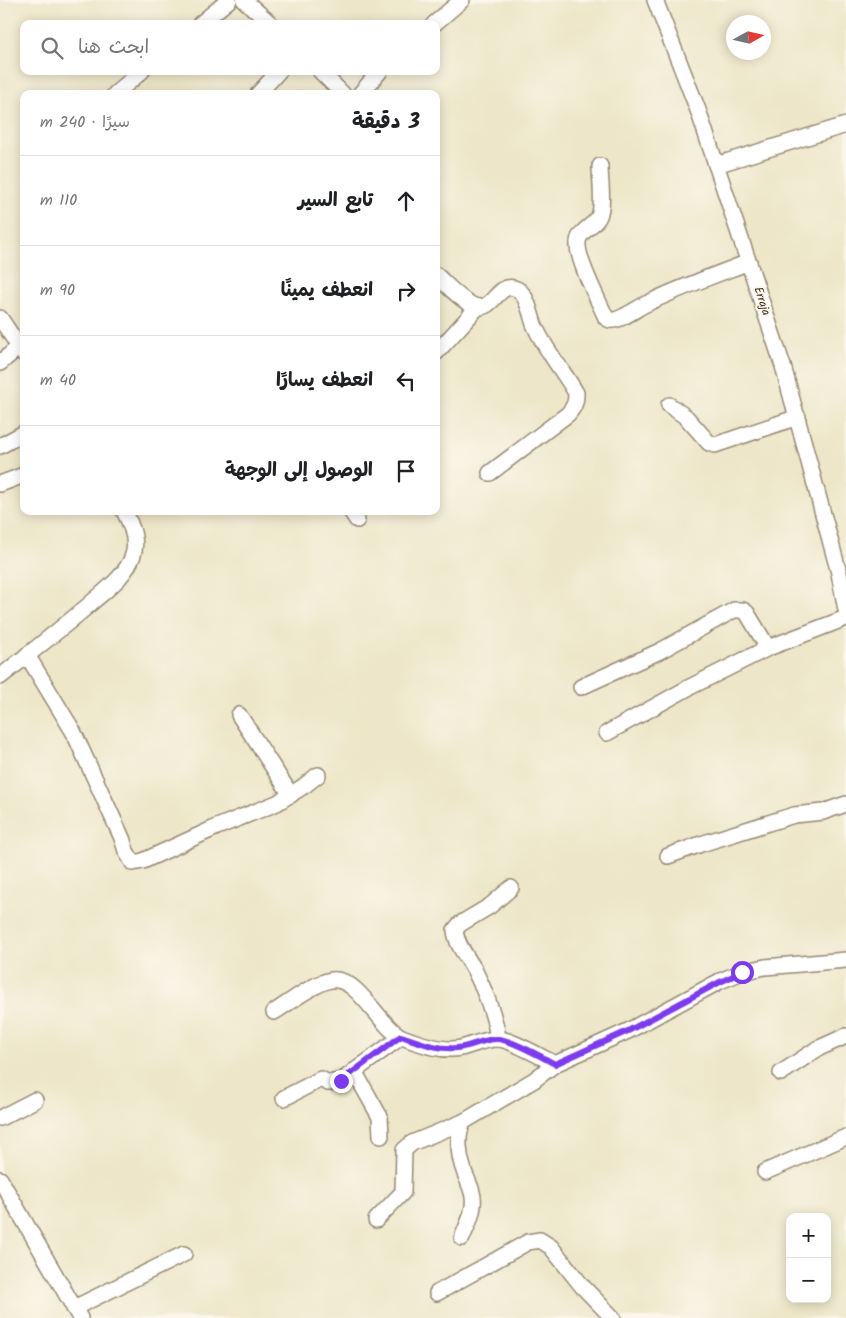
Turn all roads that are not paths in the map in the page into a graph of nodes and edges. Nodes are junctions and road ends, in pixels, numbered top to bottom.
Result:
1 (229, 0) edge
2 (244, 0) edge
3 (462, 0) edge
4 (655, 0) edge
5 (205, 20) edge
6 (266, 20) edge
7 (439, 20) edge
8 (137, 75) edge
9 (275, 75) edge
10 (324, 75) edge
11 (377, 75) edge
12 (120, 90) edge
13 (262, 90) edge
14 (339, 90) edge
15 (363, 90) edge
16 (846, 126) edge
17 (716, 165) junction
18 (600, 166) dead end
19 (749, 262) junction
20 (440, 279) edge
21 (478, 307) junction
22 (0, 318) edge
23 (20, 349) edge
24 (440, 349) edge
25 (20, 352) edge
26 (0, 363) edge
27 (669, 405) dead end
28 (798, 417) junction
29 (20, 435) edge
30 (0, 446) edge
31 (490, 473) dead end
32 (20, 476) edge
33 (0, 484) edge
34 (126, 515) edge
35 (842, 571) edge
36 (846, 610) edge
37 (846, 618) edge
38 (768, 648) junction
39 (27, 655) junction
40 (0, 676) edge
41 (581, 688) dead end
42 (239, 715) dead end
43 (608, 733) dead end
44 (318, 775) dead end
45 (291, 795) junction
46 (846, 804) edge
47 (668, 856) dead end
48 (511, 888) dead end
49 (846, 960) edge
50 (274, 1012) dead end
51 (401, 1036) junction
52 (846, 1036) edge
53 (498, 1039) junction
54 (555, 1064) junction
55 (354, 1071) junction
56 (781, 1073) dead end
57 (284, 1098) dead end
58 (35, 1100) dead end
59 (0, 1118) edge
60 (463, 1122) junction
61 (381, 1136) dead end
62 (846, 1137) edge
63 (765, 1172) dead end
64 (0, 1179) edge
65 (376, 1220) dead end
66 (462, 1238) dead end
67 (184, 1254) dead end
68 (437, 1293) dead end
69 (78, 1315) edge
70 (613, 1318) edge

1 - 5 street
2 - 6 street
3 - 7 street
4 - 17 street, Erraja
8 - 12 street
9 - 13 street
10 - 14 street
11 - 15 street
16 - 17 street
17 - 19 street, Erraja
18 - 19 street
19 - 28 street, Erraja
20 - 21 street
21 - 24 street
21 - 31 street
22 - 23 street
25 - 26 street
27 - 28 street
28 - 35 street, Erraja
29 - 30 street
32 - 33 street
34 - 39 street
35 - 36 street, Erraja
37 - 38 street
38 - 41 street
38 - 43 street
39 - 40 street
39 - 45 street
42 - 45 street
44 - 45 street
46 - 47 street
48 - 53 street
49 - 54 street
50 - 51 street
51 - 53 street
51 - 55 street
52 - 56 street
53 - 54 street
54 - 60 street
55 - 57 street
55 - 61 street
58 - 59 street
60 - 65 street
60 - 66 street
62 - 63 street
64 - 69 street
67 - 69 street
68 - 70 street

